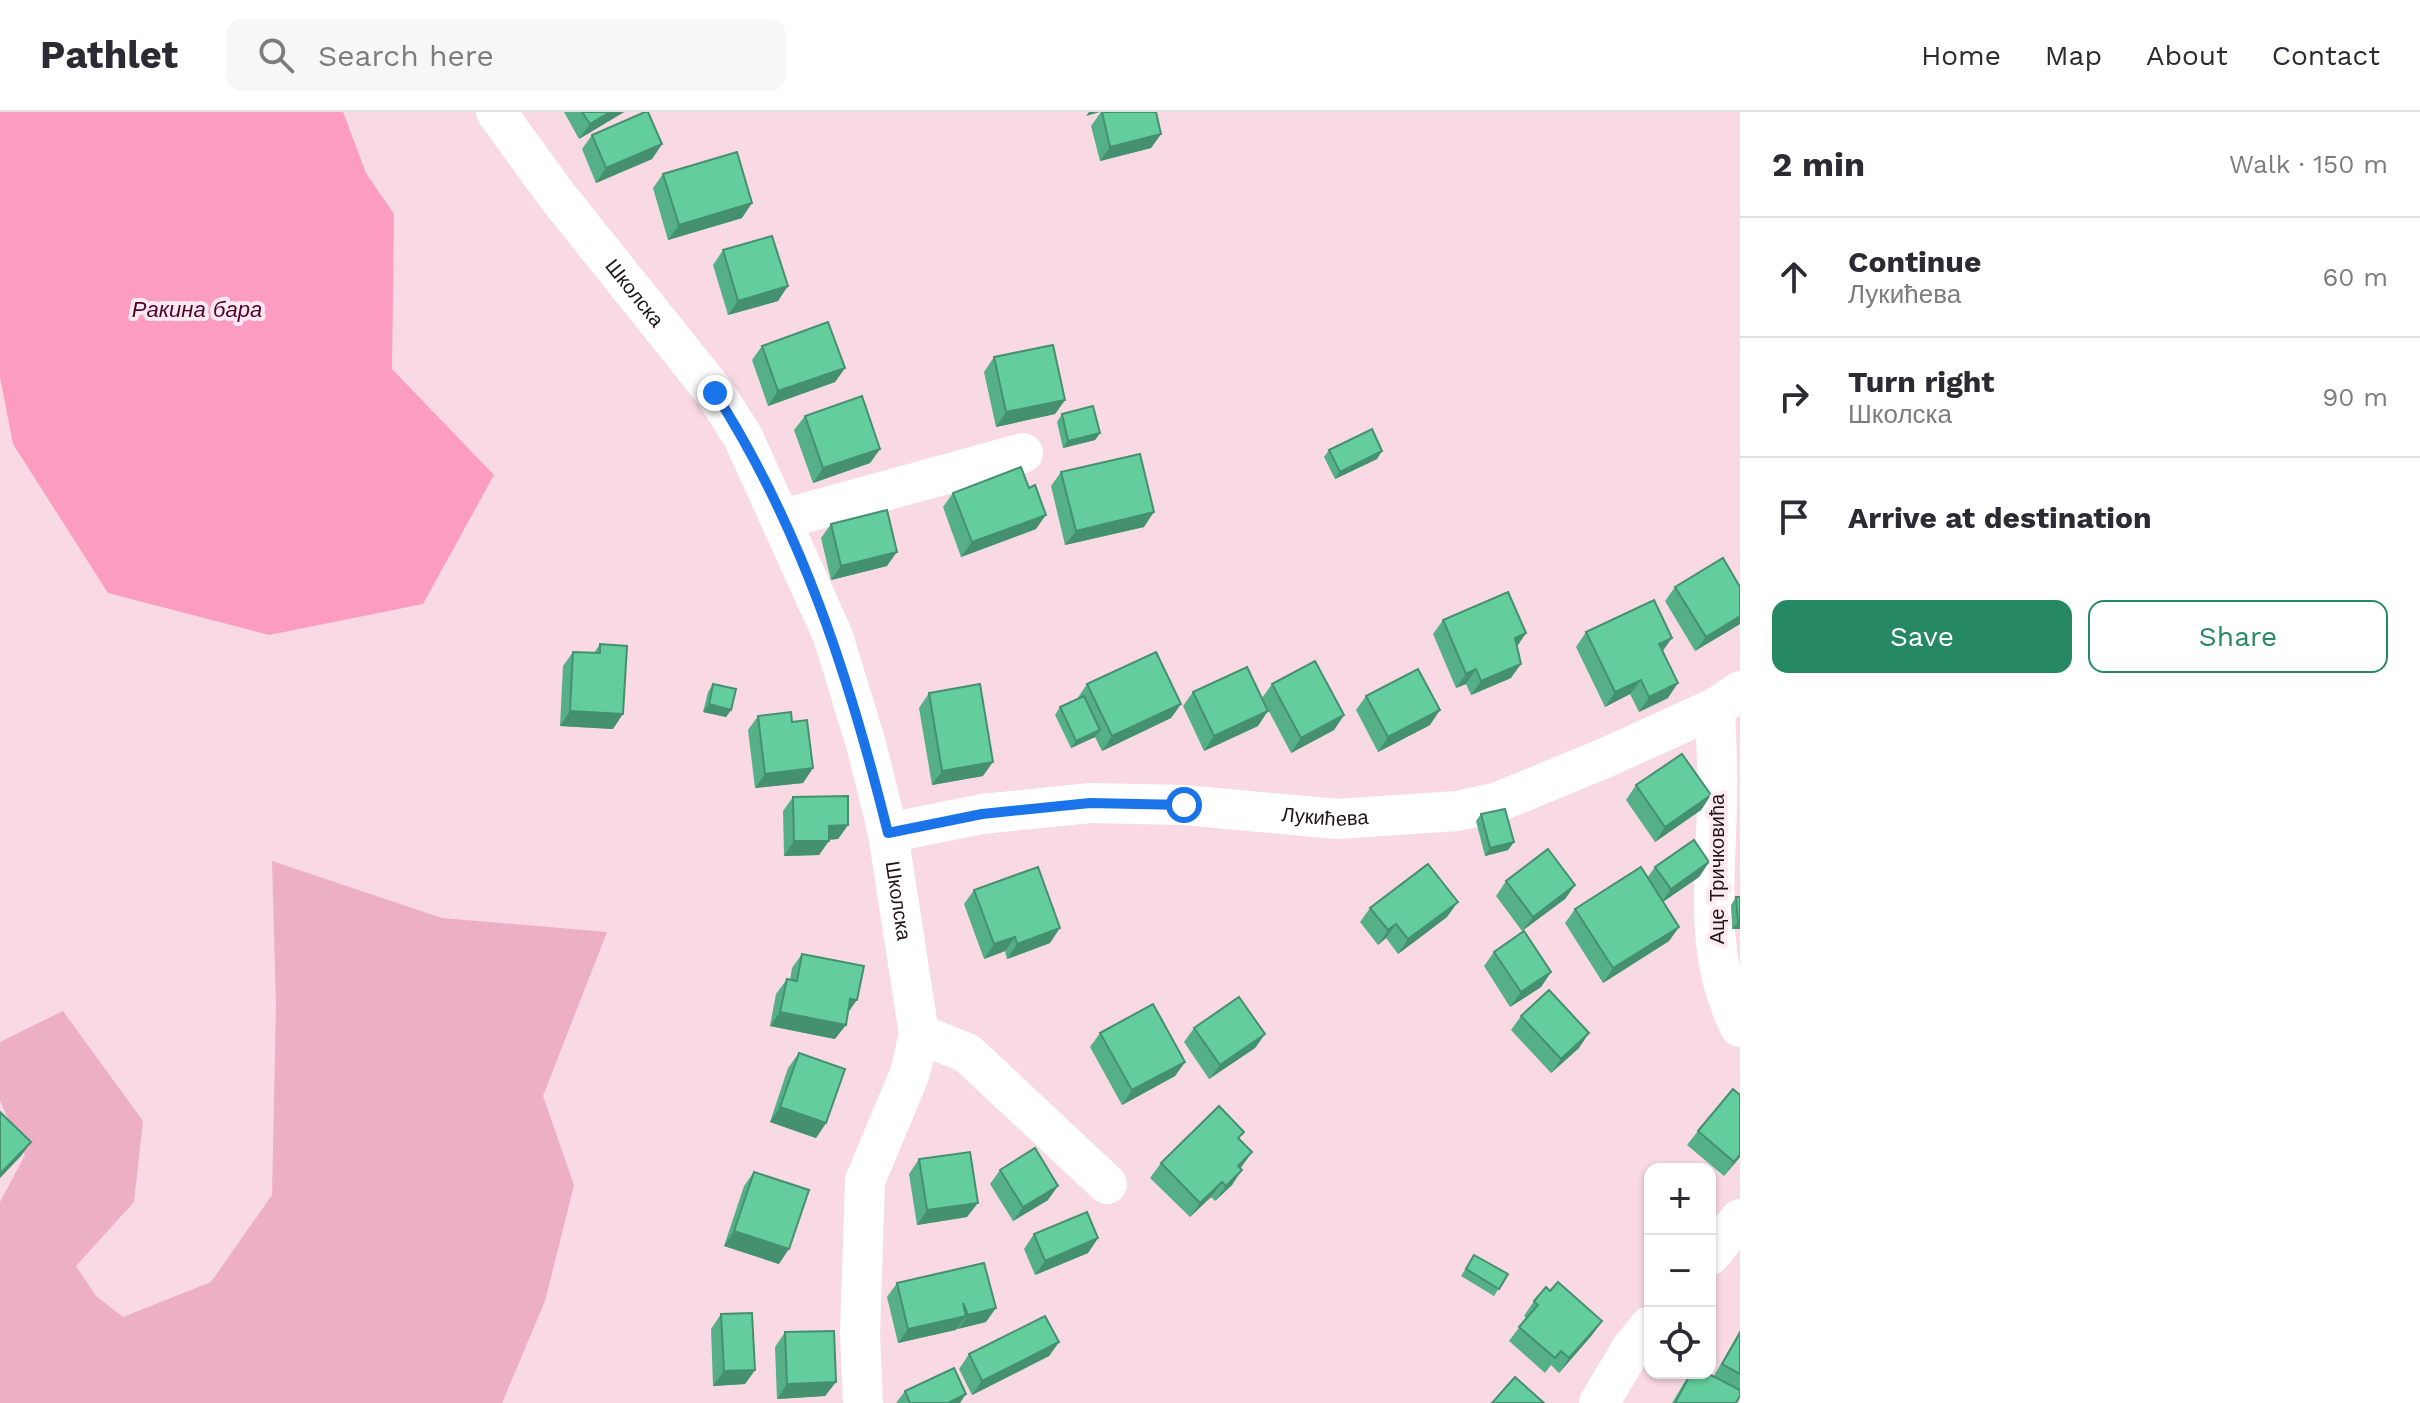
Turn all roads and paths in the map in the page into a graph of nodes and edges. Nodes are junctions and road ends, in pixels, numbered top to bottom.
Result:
1 (496, 112) edge
2 (1023, 453) dead end
3 (783, 519) junction
4 (1728, 700) edge
5 (888, 833) junction
6 (1740, 1027) edge
7 (919, 1034) junction
8 (1107, 1184) dead end
9 (1740, 1219) edge
10 (1716, 1248) edge
11 (1644, 1333) edge
12 (863, 1403) edge
13 (1599, 1403) edge

1 - 3 street, Школска
2 - 3 street
3 - 5 street, Школска
4 - 5 street, Лукићева
4 - 6 street, Аце Тричковића
5 - 7 street, Школска
7 - 8 street
7 - 12 street, Школска
9 - 10 street
11 - 13 street

